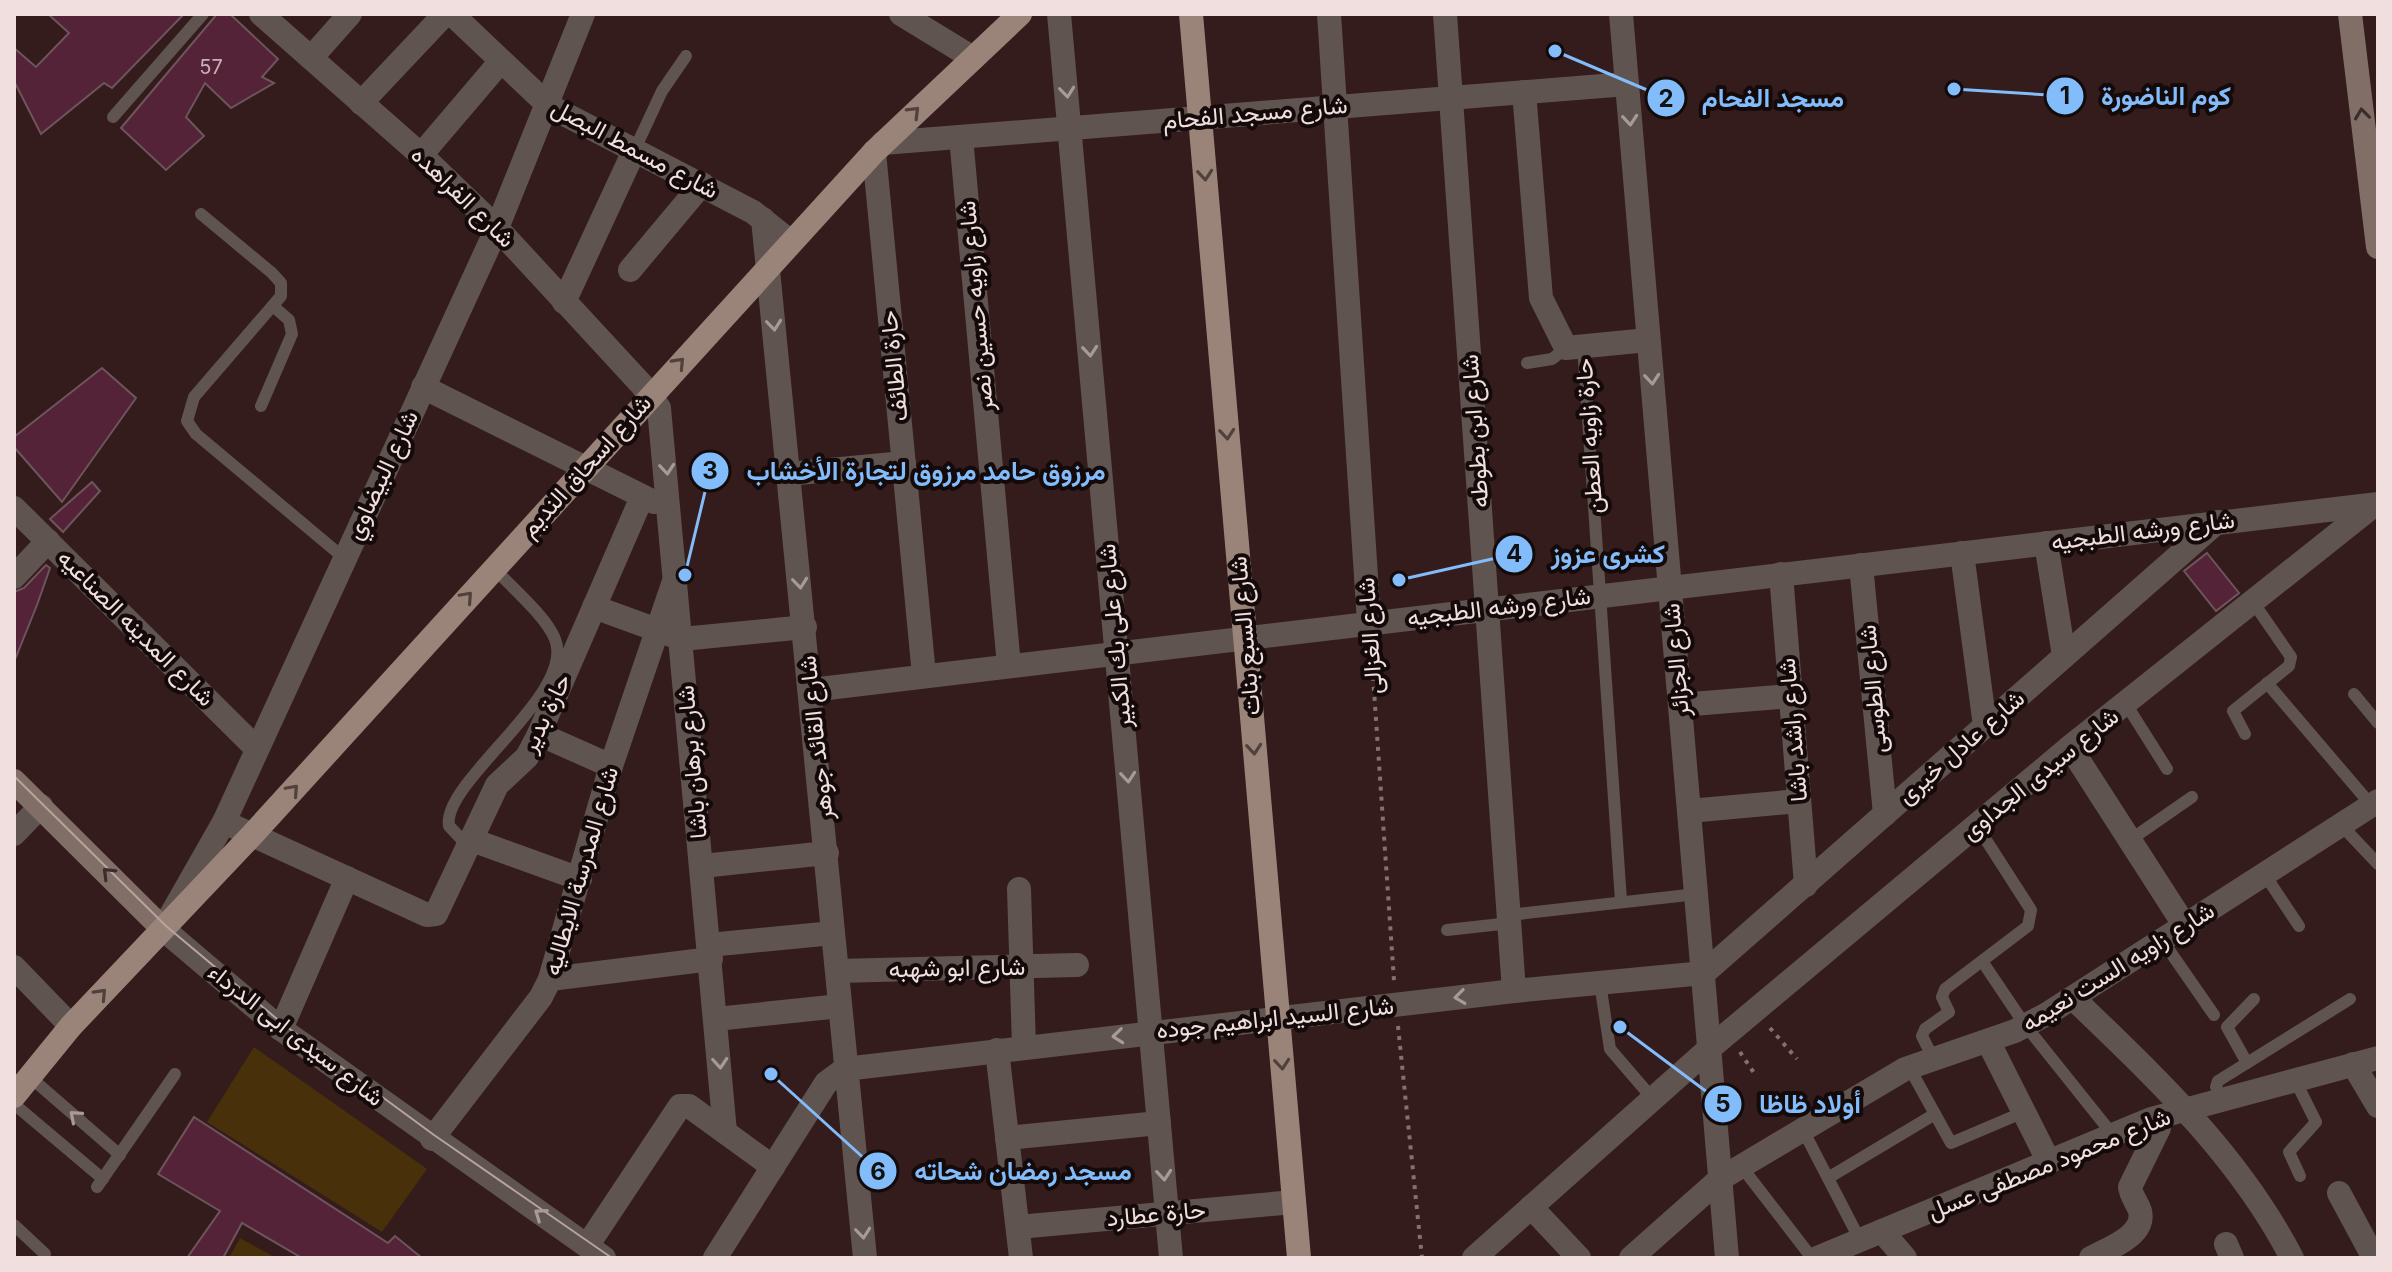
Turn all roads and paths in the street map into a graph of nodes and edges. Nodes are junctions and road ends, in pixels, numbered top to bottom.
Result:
1 (203, 14) edge
2 (262, 14) edge
3 (350, 14) edge
4 (445, 14) edge
5 (452, 14) edge
6 (901, 14) edge
7 (1020, 14) edge
8 (1059, 14) edge
9 (1191, 14) edge
10 (1329, 14) edge
11 (1445, 14) edge
12 (1621, 14) edge
13 (2350, 14) edge
14 (577, 17) edge
15 (686, 56) dead end
16 (311, 58) junction
17 (973, 58) junction
18 (501, 61) junction
19 (1627, 84) junction
20 (1524, 92) junction
21 (1449, 97) junction
22 (361, 103) junction
23 (549, 106) junction
24 (1335, 107) junction
25 (113, 117) dead end
26 (1200, 118) junction
27 (1071, 127) junction
28 (961, 137) junction
29 (878, 147) junction
30 (634, 151) junction
31 (421, 155) junction
32 (2374, 176) edge
33 (702, 184) junction
34 (201, 214) dead end
35 (763, 219) junction
36 (497, 228) junction
37 (791, 242) junction
38 (2378, 247) edge
39 (768, 267) junction
40 (630, 270) dead end
41 (564, 302) junction
42 (273, 306) junction
43 (1648, 340) junction
44 (1574, 347) junction
45 (1527, 363) dead end
46 (423, 387) junction
47 (650, 394) junction
48 (261, 406) dead end
49 (904, 463) junction
50 (583, 470) junction
51 (788, 474) junction
52 (642, 497) junction
53 (2376, 504) edge
54 (14, 508) edge
55 (671, 510) junction
56 (2217, 522) junction
57 (48, 541) junction
58 (2046, 543) junction
59 (1962, 553) junction
60 (344, 558) junction
61 (1861, 565) junction
62 (494, 568) junction
63 (676, 574) junction
64 (1781, 574) junction
65 (14, 577) edge
66 (1670, 587) junction
67 (1600, 596) junction
68 (2253, 602) junction
69 (594, 607) junction
70 (1489, 608) junction
71 (1369, 622) junction
72 (805, 627) junction
73 (657, 631) junction
74 (1245, 638) junction
75 (682, 639) junction
76 (1116, 653) junction
77 (2064, 656) junction
78 (1009, 666) junction
79 (924, 675) junction
80 (2267, 683) junction
81 (811, 690) junction
82 (2354, 694) dead end
83 (1791, 696) junction
84 (2126, 704) junction
85 (1680, 705) junction
86 (2378, 723) edge
87 (1985, 726) junction
88 (539, 734) junction
89 (2245, 734) dead end
90 (2070, 747) junction
91 (257, 749) junction
92 (611, 766) junction
93 (2167, 769) dead end
94 (14, 781) edge
95 (2192, 797) dead end
96 (1799, 801) junction
97 (2375, 804) edge
98 (41, 806) junction
99 (1689, 811) junction
100 (1885, 814) junction
101 (224, 822) junction
102 (1977, 826) junction
103 (2342, 826) junction
104 (14, 834) edge
105 (253, 834) junction
106 (2130, 840) junction
107 (470, 844) junction
108 (827, 853) junction
109 (2378, 864) edge
110 (702, 866) junction
111 (2265, 875) junction
112 (347, 878) junction
113 (580, 879) junction
114 (1806, 885) junction
115 (1019, 889) dead end
116 (1697, 894) junction
117 (1621, 901) junction
118 (1510, 919) junction
119 (2185, 926) junction
120 (2299, 926) dead end
121 (163, 929) junction
122 (1447, 930) dead end
123 (833, 933) junction
124 (2162, 940) junction
125 (710, 952) junction
126 (1982, 961) junction
127 (1077, 965) dead end
128 (14, 967) edge
129 (1020, 967) junction
130 (837, 971) junction
131 (1704, 973) junction
132 (550, 979) junction
133 (1600, 983) junction
134 (1514, 991) junction
135 (2073, 998) junction
136 (2254, 999) dead end
137 (2350, 999) dead end
138 (1396, 1005) junction
139 (840, 1006) junction
140 (1755, 1011) junction
141 (2214, 1015) dead end
142 (1278, 1018) junction
143 (716, 1019) junction
144 (2025, 1025) junction
145 (71, 1026) junction
146 (281, 1029) junction
147 (1152, 1032) junction
148 (1719, 1041) junction
149 (1988, 1041) junction
150 (1024, 1047) junction
151 (997, 1050) junction
152 (1933, 1058) junction
153 (2378, 1058) edge
154 (1797, 1059) dead end
155 (2247, 1063) junction
156 (2353, 1064) junction
157 (1909, 1067) junction
158 (845, 1069) junction
159 (175, 1074) dead end
160 (1756, 1076) dead end
161 (30, 1077) junction
162 (2295, 1080) junction
163 (14, 1096) edge
164 (1653, 1099) junction
165 (2222, 1100) junction
166 (14, 1104) edge
167 (2378, 1106) edge
168 (2189, 1110) junction
169 (2024, 1112) junction
170 (1935, 1114) junction
171 (2158, 1118) junction
172 (1159, 1123) junction
173 (1803, 1130) junction
174 (725, 1132) junction
175 (2113, 1135) junction
176 (1007, 1138) junction
177 (432, 1139) junction
178 (120, 1155) junction
179 (2049, 1162) junction
180 (773, 1167) junction
181 (1731, 1173) junction
182 (2300, 1176) dead end
183 (1828, 1178) junction
184 (2339, 1193) dead end
185 (1294, 1202) junction
186 (1531, 1207) junction
187 (1167, 1213) junction
188 (14, 1225) edge
189 (1018, 1227) junction
190 (1871, 1236) junction
191 (596, 1252) edge
192 (45, 1254) dead end
193 (715, 1258) edge
194 (865, 1258) edge
195 (1021, 1258) edge
196 (1171, 1258) edge
197 (1299, 1258) edge
198 (1422, 1258) edge
199 (1474, 1258) edge
200 (1579, 1258) edge
201 (1631, 1258) edge
202 (1727, 1258) edge
203 (1814, 1258) edge
204 (1905, 1258) edge
205 (2091, 1258) edge
206 (2292, 1258) edge
207 (2374, 1258) edge

1 - 25 lane
2 - 16 street, شارع الفراهده
3 - 16 street
4 - 22 street
5 - 18 street, شارع مسمط البصل
6 - 17 street
7 - 17 main road, شارع اسحاق النديم
8 -> 27 street, شارع على بك الكبير
9 - 26 main road, شارع السبع بنات
10 - 24 street, شارع الغزالى
11 - 21 street, شارع ابن بطوطه
12 - 19 street, شارع الجزائر
32 -> 13 street
14 - 23 street, شارع البيضاوي
15 - 30 lane
16 - 22 street, شارع الفراهده
29 -> 17 main road, شارع اسحاق النديم
18 - 23 street, شارع مسمط البصل
18 - 31 street
19 - 20 street, شارع مسجد الفحام
19 -> 43 street, شارع الجزائر
20 - 21 street, شارع مسجد الفحام
20 - 44 street, حارة زاويه العطن
21 - 24 street, شارع مسجد الفحام
21 - 70 street, شارع ابن بطوطه
22 - 31 street, شارع الفراهده
23 - 30 street, شارع مسمط البصل
23 - 36 street, شارع البيضاوي
24 - 26 street, شارع مسجد الفحام
24 - 71 street, شارع الغزالى
26 - 27 street, شارع مسجد الفحام
26 -> 74 main road, شارع السبع بنات
27 - 28 street, شارع مسجد الفحام
27 -> 76 street, شارع على بك الكبير
28 - 29 street, شارع مسجد الفحام
28 - 78 street, شارع زاويه حسين نصر
29 - 37 main road, شارع اسحاق النديم
29 - 49 street, حارة الطائف
30 - 33 street, شارع مسمط البصل
30 - 41 street
31 - 36 street, شارع الفراهده
32 - 38 street
33 - 35 street, شارع مسمط البصل
33 - 40 street
34 - 42 lane
35 - 37 street, شارع مسمط البصل
35 - 39 street, شارع القائد جوهر
36 - 41 street, شارع الفراهده
36 - 46 street, شارع البيضاوي
37 - 39 main road, شارع اسحاق النديم
47 -> 39 main road, شارع اسحاق النديم
39 -> 51 street, شارع القائد جوهر
41 - 47 street, شارع الفراهده
42 - 48 lane
42 - 60 lane
43 - 44 street
43 -> 66 street, شارع الجزائر
44 - 45 lane
44 - 67 lane, حارة زاويه العطن
46 - 50 street
46 - 60 street, شارع البيضاوي
47 - 50 main road, شارع اسحاق النديم
47 -> 55 street, شارع برهان باشا
49 - 51 street
49 - 79 street, حارة الطائف
50 - 52 street
50 - 62 main road, شارع اسحاق النديم
51 -> 72 street, شارع القائد جوهر
52 - 55 street
52 - 69 street, حارة بدير
53 - 56 street, شارع ورشه الطبجيه
53 - 68 street, شارع سيدى الجداوى
54 - 57 street, شارع المدينه الصناعيه
55 - 63 street, شارع برهان باشا
56 - 58 street, شارع ورشه الطبجيه
56 - 77 street, شارع عادل خيرى
57 - 65 street
57 - 91 street, شارع المدينه الصناعيه
58 - 59 street, شارع ورشه الطبجيه
58 - 77 street
59 - 61 street, شارع ورشه الطبجيه
59 - 87 street
60 - 91 street, شارع البيضاوي
61 - 64 street, شارع ورشه الطبجيه
61 - 100 street, شارع الطوسى
105 -> 62 main road, شارع اسحاق النديم
62 - 107 lane
63 - 73 street, شارع المدرسة الايطاليه
63 - 75 street, شارع برهان باشا
64 - 66 street, شارع ورشه الطبجيه
64 - 83 street, شارع راشد باشا
66 - 67 street, شارع ورشه الطبجيه
66 - 85 street, شارع الجزائر
67 - 70 street, شارع ورشه الطبجيه
67 - 117 lane, حارة زاويه العطن
68 - 80 lane
68 - 84 street, شارع سيدى الجداوى
69 - 73 street
69 - 88 street, حارة بدير
70 - 71 street, شارع ورشه الطبجيه
70 - 118 street, شارع ابن بطوطه
71 - 74 street, شارع ورشه الطبجيه
71 - 138 path, شارع الغزالى
72 - 75 street
72 - 81 street, شارع القائد جوهر
73 - 75 street
73 - 92 street, شارع المدرسة الايطاليه
74 - 76 street, شارع ورشه الطبجيه
74 -> 142 main road, شارع السبع بنات
75 - 110 street, شارع برهان باشا
76 - 78 street, شارع ورشه الطبجيه
76 -> 147 street, شارع على بك الكبير
77 - 87 street, شارع عادل خيرى
78 - 79 street, شارع ورشه الطبجيه
79 - 81 street, شارع ورشه الطبجيه
80 - 89 lane
80 - 97 lane
81 - 108 street, شارع القائد جوهر
82 - 86 lane
83 - 85 street
83 - 96 street, شارع راشد باشا
84 - 90 street, شارع سيدى الجداوى
84 - 93 lane
85 - 99 street, شارع الجزائر
87 - 100 street, شارع عادل خيرى
88 - 92 street
88 - 107 street, حارة بدير
90 - 102 street, شارع سيدى الجداوى
90 - 106 street
91 - 101 street, شارع البيضاوي
92 - 113 street, شارع المدرسة الايطاليه
94 - 98 street, شارع سيدى ابى الدرداء
95 - 106 lane
96 - 99 street
96 - 114 street, شارع راشد باشا
97 - 103 street, شارع زاويه الست نعيمه
98 - 104 street
121 -> 98 street, شارع سيدى ابى الدرداء
99 - 116 street, شارع الجزائر
100 - 114 street, شارع عادل خيرى
101 - 105 street
101 - 121 street, شارع البيضاوي
102 - 126 lane
102 - 140 street, شارع سيدى الجداوى
103 - 109 lane
103 - 111 street, شارع زاويه الست نعيمه
105 - 112 street
105 - 121 main road, شارع اسحاق النديم
106 - 119 street
107 - 112 street, حارة بدير
107 - 113 street
108 - 110 street
108 - 123 street, شارع القائد جوهر
110 - 125 street, شارع برهان باشا
111 - 119 street, شارع زاويه الست نعيمه
111 - 120 lane
112 - 146 street
113 - 132 street, شارع المدرسة الايطاليه
114 - 131 street, شارع عادل خيرى
115 - 129 street
116 - 117 lane
116 - 131 street, شارع الجزائر
117 - 118 lane
118 - 122 lane
118 - 134 street, شارع ابن بطوطه
119 - 124 street, شارع زاويه الست نعيمه
145 -> 121 main road, شارع اسحاق النديم
121 - 146 street, شارع سيدى ابى الدرداء
123 - 125 street
123 - 130 street, شارع القائد جوهر
124 - 135 street, شارع زاويه الست نعيمه
124 - 141 lane
125 - 132 street
125 - 143 street, شارع برهان باشا
126 - 144 lane
126 - 152 lane
127 - 129 street, شارع ابو شهبه
128 - 145 street
129 - 130 street, شارع ابو شهبه
129 - 150 street
130 - 139 street, شارع القائد جوهر
131 - 133 street, شارع السيد ابراهيم جوده
131 - 148 street, شارع الجزائر
132 - 177 street, شارع المدرسة الايطاليه
133 - 134 street, شارع السيد ابراهيم جوده
133 - 164 lane
134 -> 138 street, شارع السيد ابراهيم جوده
135 - 144 street, شارع زاويه الست نعيمه
135 - 168 street
136 - 155 lane
137 - 155 lane
138 - 142 street, شارع السيد ابراهيم جوده
138 - 198 path, شارع الغزالى
139 - 143 street
139 - 158 street, شارع القائد جوهر
140 - 148 street, شارع سيدى الجداوى
140 - 154 path
142 - 147 street, شارع السيد ابراهيم جوده
142 -> 185 main road, شارع السبع بنات
143 -> 174 street, شارع برهان باشا
144 - 149 street, شارع زاويه الست نعيمه
144 - 175 lane
145 - 161 main road, شارع اسحاق النديم
146 - 177 street, شارع سيدى ابى الدرداء
147 -> 150 street, شارع السيد ابراهيم جوده
147 - 172 street, شارع على بك الكبير
148 - 160 path
148 - 164 street, شارع سيدى الجداوى
148 - 181 street, شارع الجزائر
149 - 152 street, شارع زاويه الست نعيمه
149 - 169 street
150 - 151 street, شارع السيد ابراهيم جوده
151 - 158 street, شارع السيد ابراهيم جوده
151 - 176 street
152 - 157 street, شارع زاويه الست نعيمه
153 - 156 street, شارع محمود مصطفى عسل
155 - 165 lane
156 - 162 street, شارع محمود مصطفى عسل
156 - 167 street
157 - 170 lane
157 - 173 street, شارع زاويه الست نعيمه
158 - 180 street
158 -> 194 street, شارع القائد جوهر
159 - 178 lane
161 - 163 main road, شارع اسحاق النديم
178 -> 161 lane
162 - 165 street, شارع محمود مصطفى عسل
162 - 182 lane
164 - 186 street, شارع سيدى الجداوى
165 - 168 street, شارع محمود مصطفى عسل
166 - 178 lane
168 - 171 street, شارع محمود مصطفى عسل
168 - 206 street
169 - 170 lane
169 - 179 street
170 - 183 lane
171 - 175 street, شارع محمود مصطفى عسل
171 - 205 street
172 - 176 street
172 -> 187 street, شارع على بك الكبير
173 - 181 street, شارع زاويه الست نعيمه
173 - 183 lane
174 - 180 street
174 - 191 street
175 - 179 street, شارع محمود مصطفى عسل
176 - 189 street
191 -> 177 street, شارع سيدى ابى الدرداء
179 - 190 street, شارع محمود مصطفى عسل
180 - 193 street
181 - 201 street, شارع زاويه الست نعيمه
181 - 202 street, شارع الجزائر
181 - 203 lane
183 - 190 lane
184 - 207 street
185 - 187 street, حارة عطارد
185 - 197 main road, شارع السبع بنات
186 - 199 street, شارع سيدى الجداوى
186 - 200 street
187 - 189 street, حارة عطارد
187 - 196 street, شارع على بك الكبير
188 - 192 lane
189 - 195 street
190 - 203 street, شارع محمود مصطفى عسل
190 - 204 street

